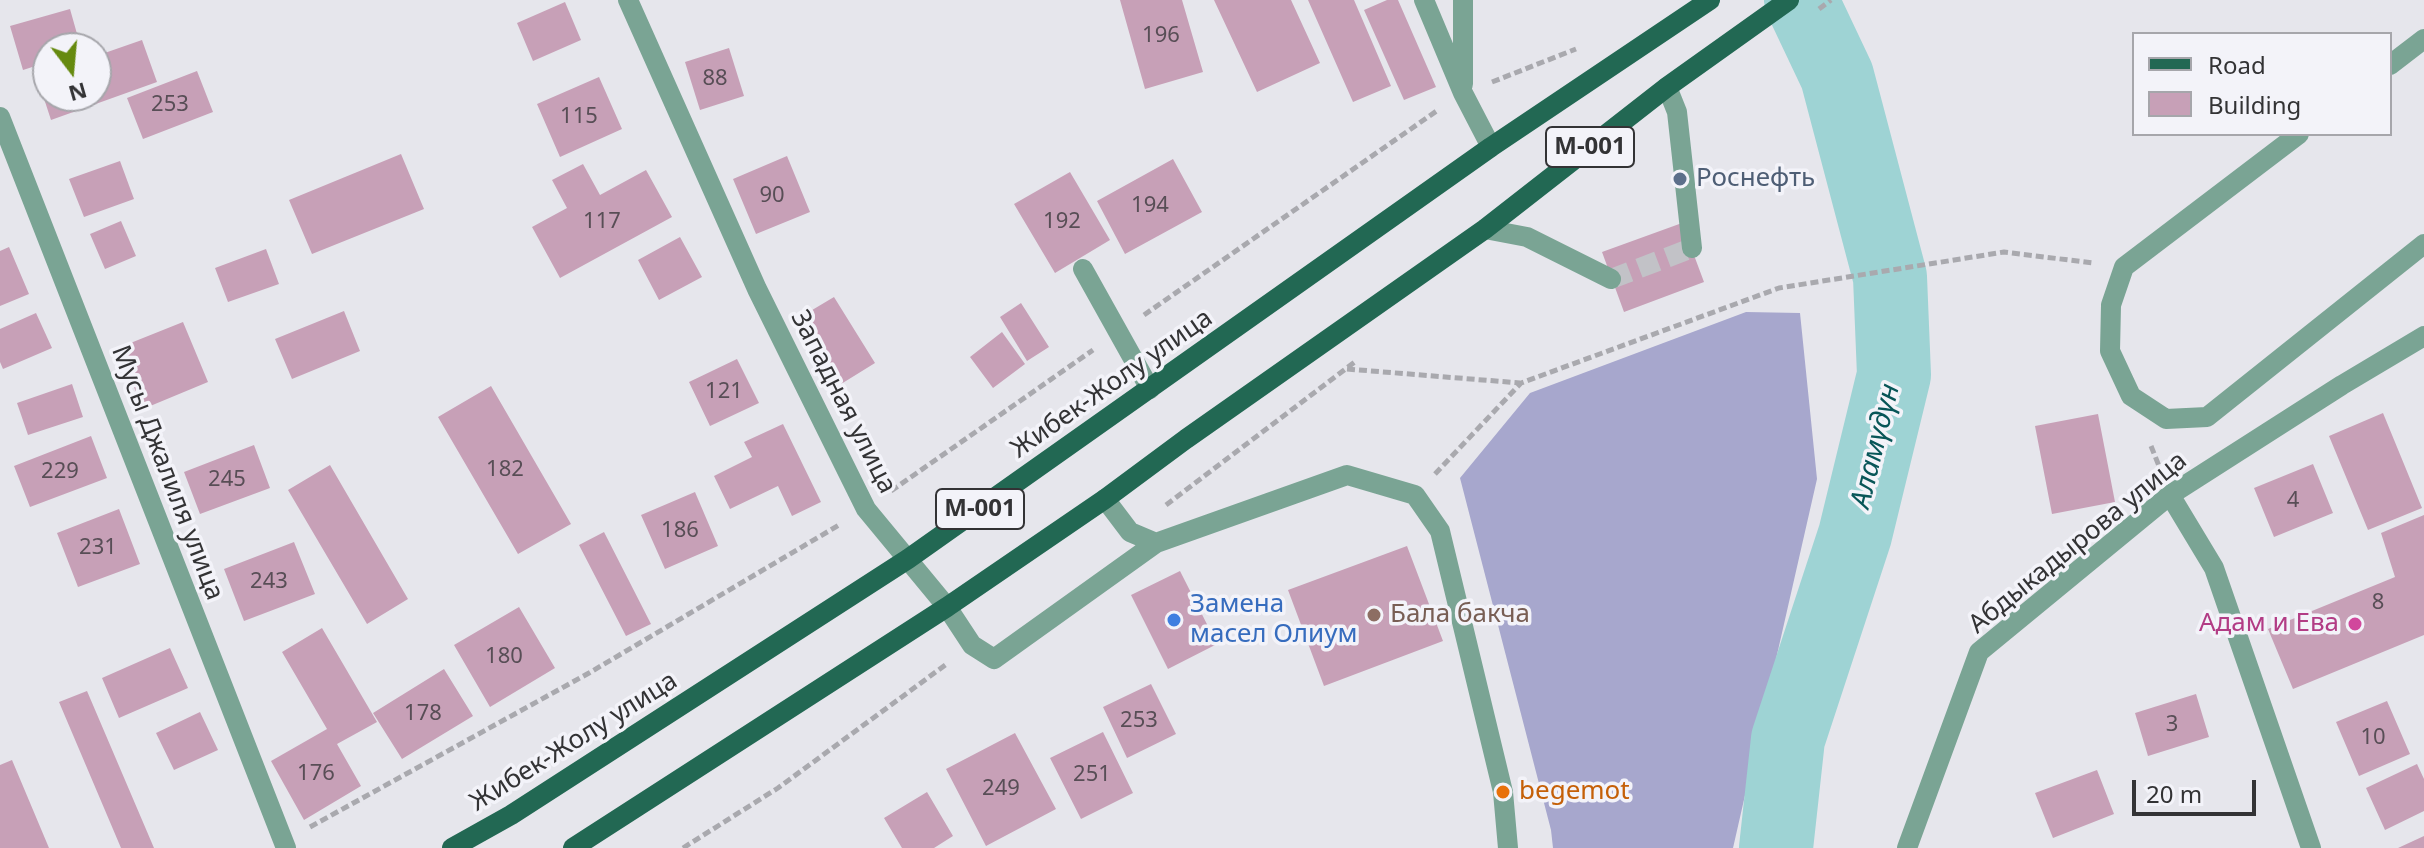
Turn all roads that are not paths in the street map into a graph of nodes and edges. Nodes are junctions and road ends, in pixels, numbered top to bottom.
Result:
1 (628, 0) edge
2 (1424, 0) edge
3 (1463, 0) edge
4 (1710, 0) edge
5 (1789, 0) edge
6 (2424, 39) edge
7 (2392, 63) edge
8 (1667, 87) junction
9 (1463, 93) junction
10 (0, 117) edge
11 (2296, 136) edge
12 (1491, 147) junction
13 (1485, 229) junction
14 (2424, 244) edge
15 (1692, 248) dead end
16 (1083, 269) dead end
17 (1611, 279) dead end
18 (2424, 336) edge
19 (1150, 389) junction
20 (2170, 495) junction
21 (1105, 499) junction
22 (1156, 543) junction
23 (908, 559) junction
24 (947, 607) junction
25 (285, 845) edge
26 (452, 848) edge
27 (573, 848) edge
28 (1508, 848) edge
29 (1907, 848) edge
30 (2311, 848) edge

1 - 23 street, Западная улица
2 - 9 street
3 - 9 street
4 - 12 main road, Жибек-Жолу улица / М-001
5 - 8 main road, М-001
6 - 7 street
8 - 13 main road, М-001
8 - 15 street
9 - 12 street
10 - 25 street, Мусы Джалиля улица
11 - 14 street
12 - 19 main road, Жибек-Жолу улица / М-001
13 - 17 street
13 - 21 main road, М-001
16 - 19 street
18 - 20 street, Абдыкадырова улица
19 - 23 main road, Жибек-Жолу улица / М-001
20 - 29 street, Абдыкадырова улица
20 - 30 street
21 - 22 street
21 - 24 main road, М-001
22 - 24 street, Западная улица
22 - 28 street
23 - 24 street, Западная улица
23 - 26 main road, Жибек-Жолу улица / М-001
24 - 27 main road, М-001

